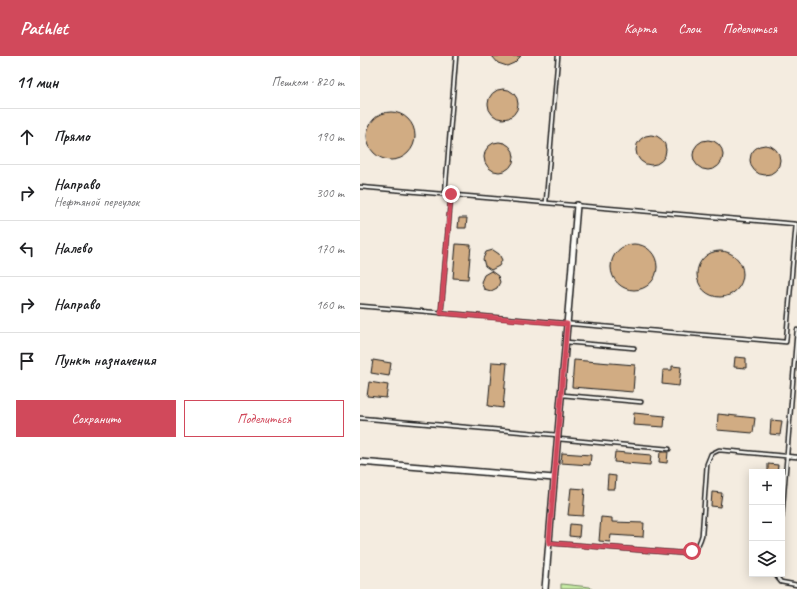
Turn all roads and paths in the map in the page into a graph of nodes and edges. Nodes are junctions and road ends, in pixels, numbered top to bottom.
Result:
1 (456, 56) edge
2 (558, 56) edge
3 (360, 187) edge
4 (445, 194) junction
5 (451, 194) junction
6 (546, 202) junction
7 (577, 205) junction
8 (360, 306) edge
9 (441, 313) junction
10 (567, 324) junction
11 (797, 330) edge
12 (566, 342) junction
13 (634, 348) dead end
14 (561, 395) junction
15 (641, 402) dead end
16 (360, 418) edge
17 (558, 437) junction
18 (669, 449) dead end
19 (787, 456) junction
20 (797, 457) edge
21 (360, 462) edge
22 (554, 478) junction
23 (783, 505) edge
24 (549, 543) junction
25 (778, 577) edge
26 (797, 585) edge
27 (545, 589) edge

1 - 4 lane
2 - 6 lane
3 - 4 lane
4 - 5 lane
5 - 6 lane
5 - 9 lane
6 - 7 lane
7 - 10 street
7 - 10 lane
8 - 9 lane
9 - 10 lane
10 - 12 street
11 - 19 lane
12 - 13 lane
12 - 14 street
14 - 15 lane
14 - 17 street
16 - 17 lane
17 - 18 lane
17 - 22 street
19 - 20 lane
19 - 23 lane
19 - 24 lane
21 - 22 street
22 - 24 street
24 - 27 street
25 - 26 lane

